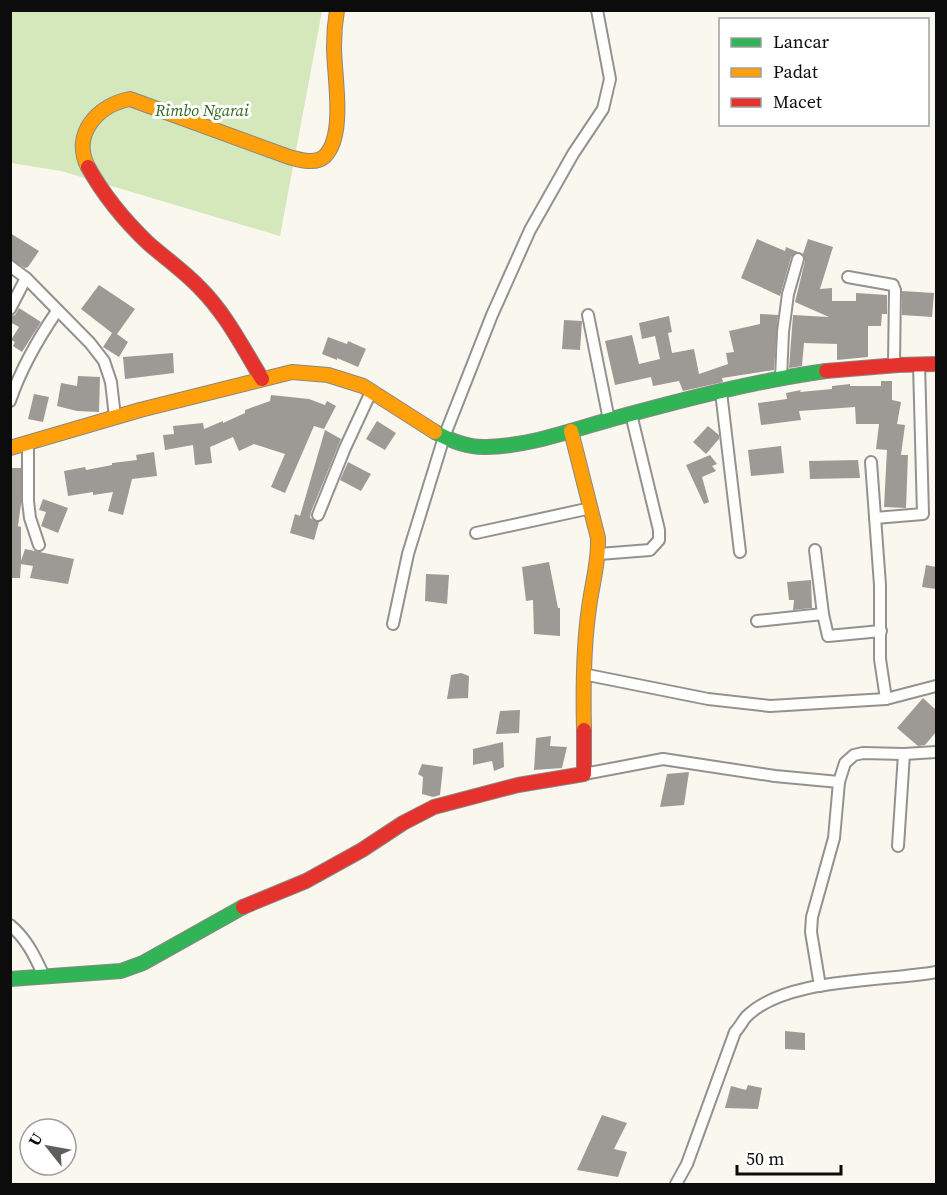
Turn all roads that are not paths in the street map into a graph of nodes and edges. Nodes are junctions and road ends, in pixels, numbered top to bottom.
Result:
1 (337, 10) edge
2 (597, 10) edge
3 (798, 259) dead end
4 (10, 266) edge
5 (848, 277) dead end
6 (26, 278) junction
7 (10, 309) edge
8 (57, 311) junction
9 (588, 315) dead end
10 (894, 364) junction
11 (919, 364) junction
12 (936, 364) edge
13 (781, 378) junction
14 (262, 379) junction
15 (371, 392) junction
16 (721, 392) junction
17 (10, 401) edge
18 (632, 414) junction
19 (115, 417) junction
20 (609, 420) junction
21 (571, 431) junction
22 (444, 437) junction
23 (28, 442) junction
24 (10, 448) edge
25 (871, 462) dead end
26 (591, 508) junction
27 (318, 515) dead end
28 (875, 518) junction
29 (476, 532) dead end
30 (39, 545) dead end
31 (815, 550) dead end
32 (740, 552) dead end
33 (599, 554) junction
34 (823, 614) junction
35 (757, 621) dead end
36 (393, 624) dead end
37 (881, 631) junction
38 (583, 674) junction
39 (936, 686) edge
40 (886, 699) junction
41 (936, 752) edge
42 (904, 754) junction
43 (584, 774) junction
44 (839, 782) junction
45 (898, 846) dead end
46 (10, 925) edge
47 (936, 972) edge
48 (44, 976) junction
49 (10, 979) edge
50 (820, 986) junction
51 (676, 1185) edge

1 - 14 street
2 - 22 street
3 - 13 street
4 - 6 street
5 - 10 street
6 - 7 street
6 - 8 street
8 - 17 street
8 - 19 street
9 - 20 street
10 - 11 street
10 - 13 street
11 - 12 street
11 - 28 street
13 - 16 street
14 - 15 street
14 - 19 street
15 - 22 street
15 - 27 street
16 - 18 street
16 - 32 street
18 - 20 street
18 - 33 street
19 - 23 street
20 - 21 street
21 - 22 street
21 - 26 street
22 - 36 street
23 - 24 street
23 - 30 street
25 - 28 street
26 - 29 street
26 - 33 street
28 - 37 street
31 - 34 street
33 - 38 street
34 - 35 street
34 - 37 street
37 - 40 street
38 - 40 street
38 - 43 street
39 - 40 street
41 - 42 street
42 - 44 street
42 - 45 street
43 - 44 street
43 - 48 street
44 - 50 street
46 - 48 street
47 - 50 street
48 - 49 street
50 - 51 street

